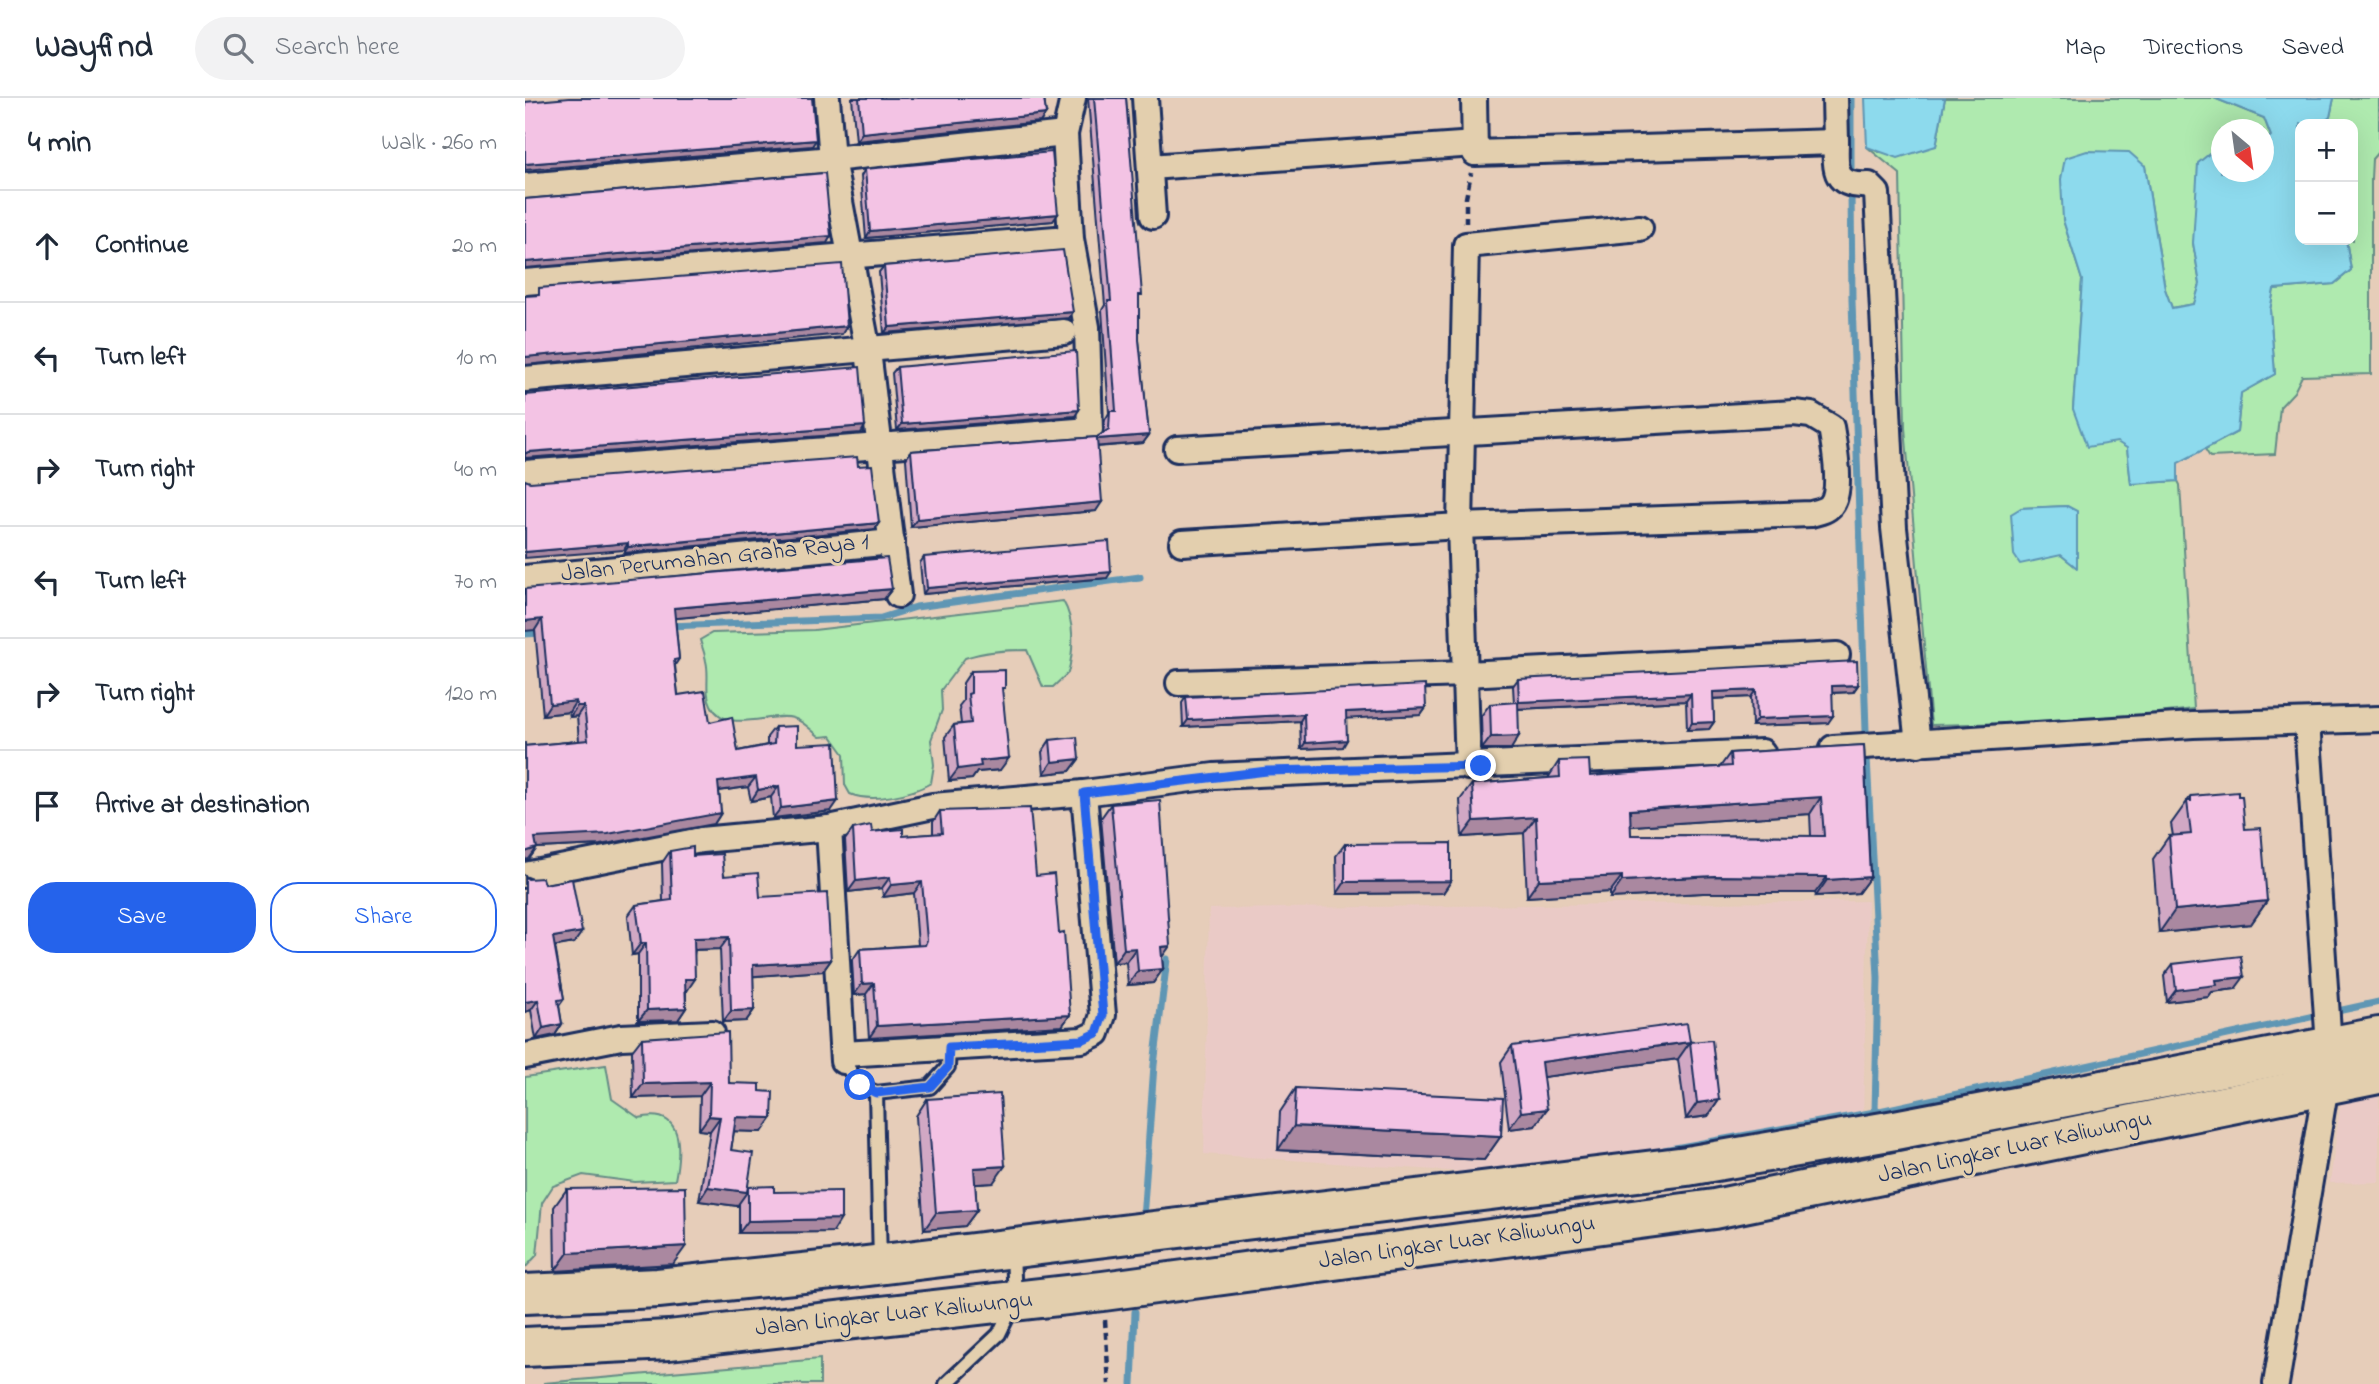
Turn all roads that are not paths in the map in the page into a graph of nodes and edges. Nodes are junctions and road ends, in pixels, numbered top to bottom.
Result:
1 (827, 98) edge
2 (1073, 98) edge
3 (1145, 98) edge
4 (1474, 98) edge
5 (1836, 98) edge
6 (1065, 134) junction
7 (1836, 142) junction
8 (1475, 148) junction
9 (832, 159) junction
10 (1150, 167) junction
11 (525, 186) edge
12 (1153, 216) dead end
13 (1640, 228) dead end
14 (1056, 239) dead end
15 (848, 256) junction
16 (525, 282) edge
17 (1064, 332) dead end
18 (868, 351) junction
19 (525, 379) edge
20 (1461, 433) junction
21 (881, 446) junction
22 (1177, 449) dead end
23 (525, 473) edge
24 (1460, 526) junction
25 (892, 542) junction
26 (1182, 542) dead end
27 (525, 578) edge
28 (898, 595) dead end
29 (1837, 656) dead end
30 (1466, 674) junction
31 (1179, 683) dead end
32 (2379, 719) edge
33 (2307, 722) junction
34 (1918, 744) junction
35 (1809, 749) edge
36 (1782, 751) edge
37 (1468, 767) junction
38 (1084, 793) junction
39 (829, 828) junction
40 (525, 875) edge
41 (2326, 1022) junction
42 (712, 1033) edge
43 (2379, 1037) edge
44 (949, 1047) junction
45 (525, 1056) edge
46 (843, 1057) junction
47 (2379, 1074) edge
48 (2326, 1085) junction
49 (876, 1093) junction
50 (1012, 1250) junction
51 (880, 1264) junction
52 (525, 1294) edge
53 (1015, 1301) junction
54 (525, 1347) edge
55 (946, 1384) edge
56 (2276, 1384) edge

1 - 9 street, Jalan Perumahan Graha Raya 1
2 - 6 street
3 - 10 street
4 - 8 street
5 - 7 street
6 - 9 street
6 - 21 street
7 - 8 street
7 - 34 street
8 - 10 street
9 - 11 street
9 - 15 street, Jalan Perumahan Graha Raya 1
10 - 12 street
13 - 20 street
14 - 15 street
15 - 16 street
15 - 18 street, Jalan Perumahan Graha Raya 1
17 - 18 street
18 - 19 street
18 - 21 street, Jalan Perumahan Graha Raya 1
20 - 22 street
20 - 24 street
20 - 24 street
21 - 23 street
21 - 25 street, Jalan Perumahan Graha Raya 1
24 - 26 street
24 - 30 street
25 - 27 street, Jalan Perumahan Graha Raya 1
25 - 28 street
29 - 30 street
30 - 31 street
30 - 37 street
32 - 33 street
33 - 34 street
33 - 41 street
34 - 35 street
36 - 37 street
37 - 38 street
38 - 39 street
38 - 44 street
39 - 40 street
39 - 46 street
41 - 43 highway, Jalan Lingkar Luar Kaliwungu
41 - 50 highway, Jalan Lingkar Luar Kaliwungu
42 - 45 street
44 - 46 street
44 - 49 lane
46 - 49 lane
47 - 48 highway, Jalan Lingkar Luar Kaliwungu
48 - 53 highway, Jalan Lingkar Luar Kaliwungu
48 - 56 street
49 - 51 lane
50 - 51 highway, Jalan Lingkar Luar Kaliwungu
50 - 53 lane
51 - 52 highway, Jalan Lingkar Luar Kaliwungu
53 - 54 highway, Jalan Lingkar Luar Kaliwungu
53 - 55 lane

